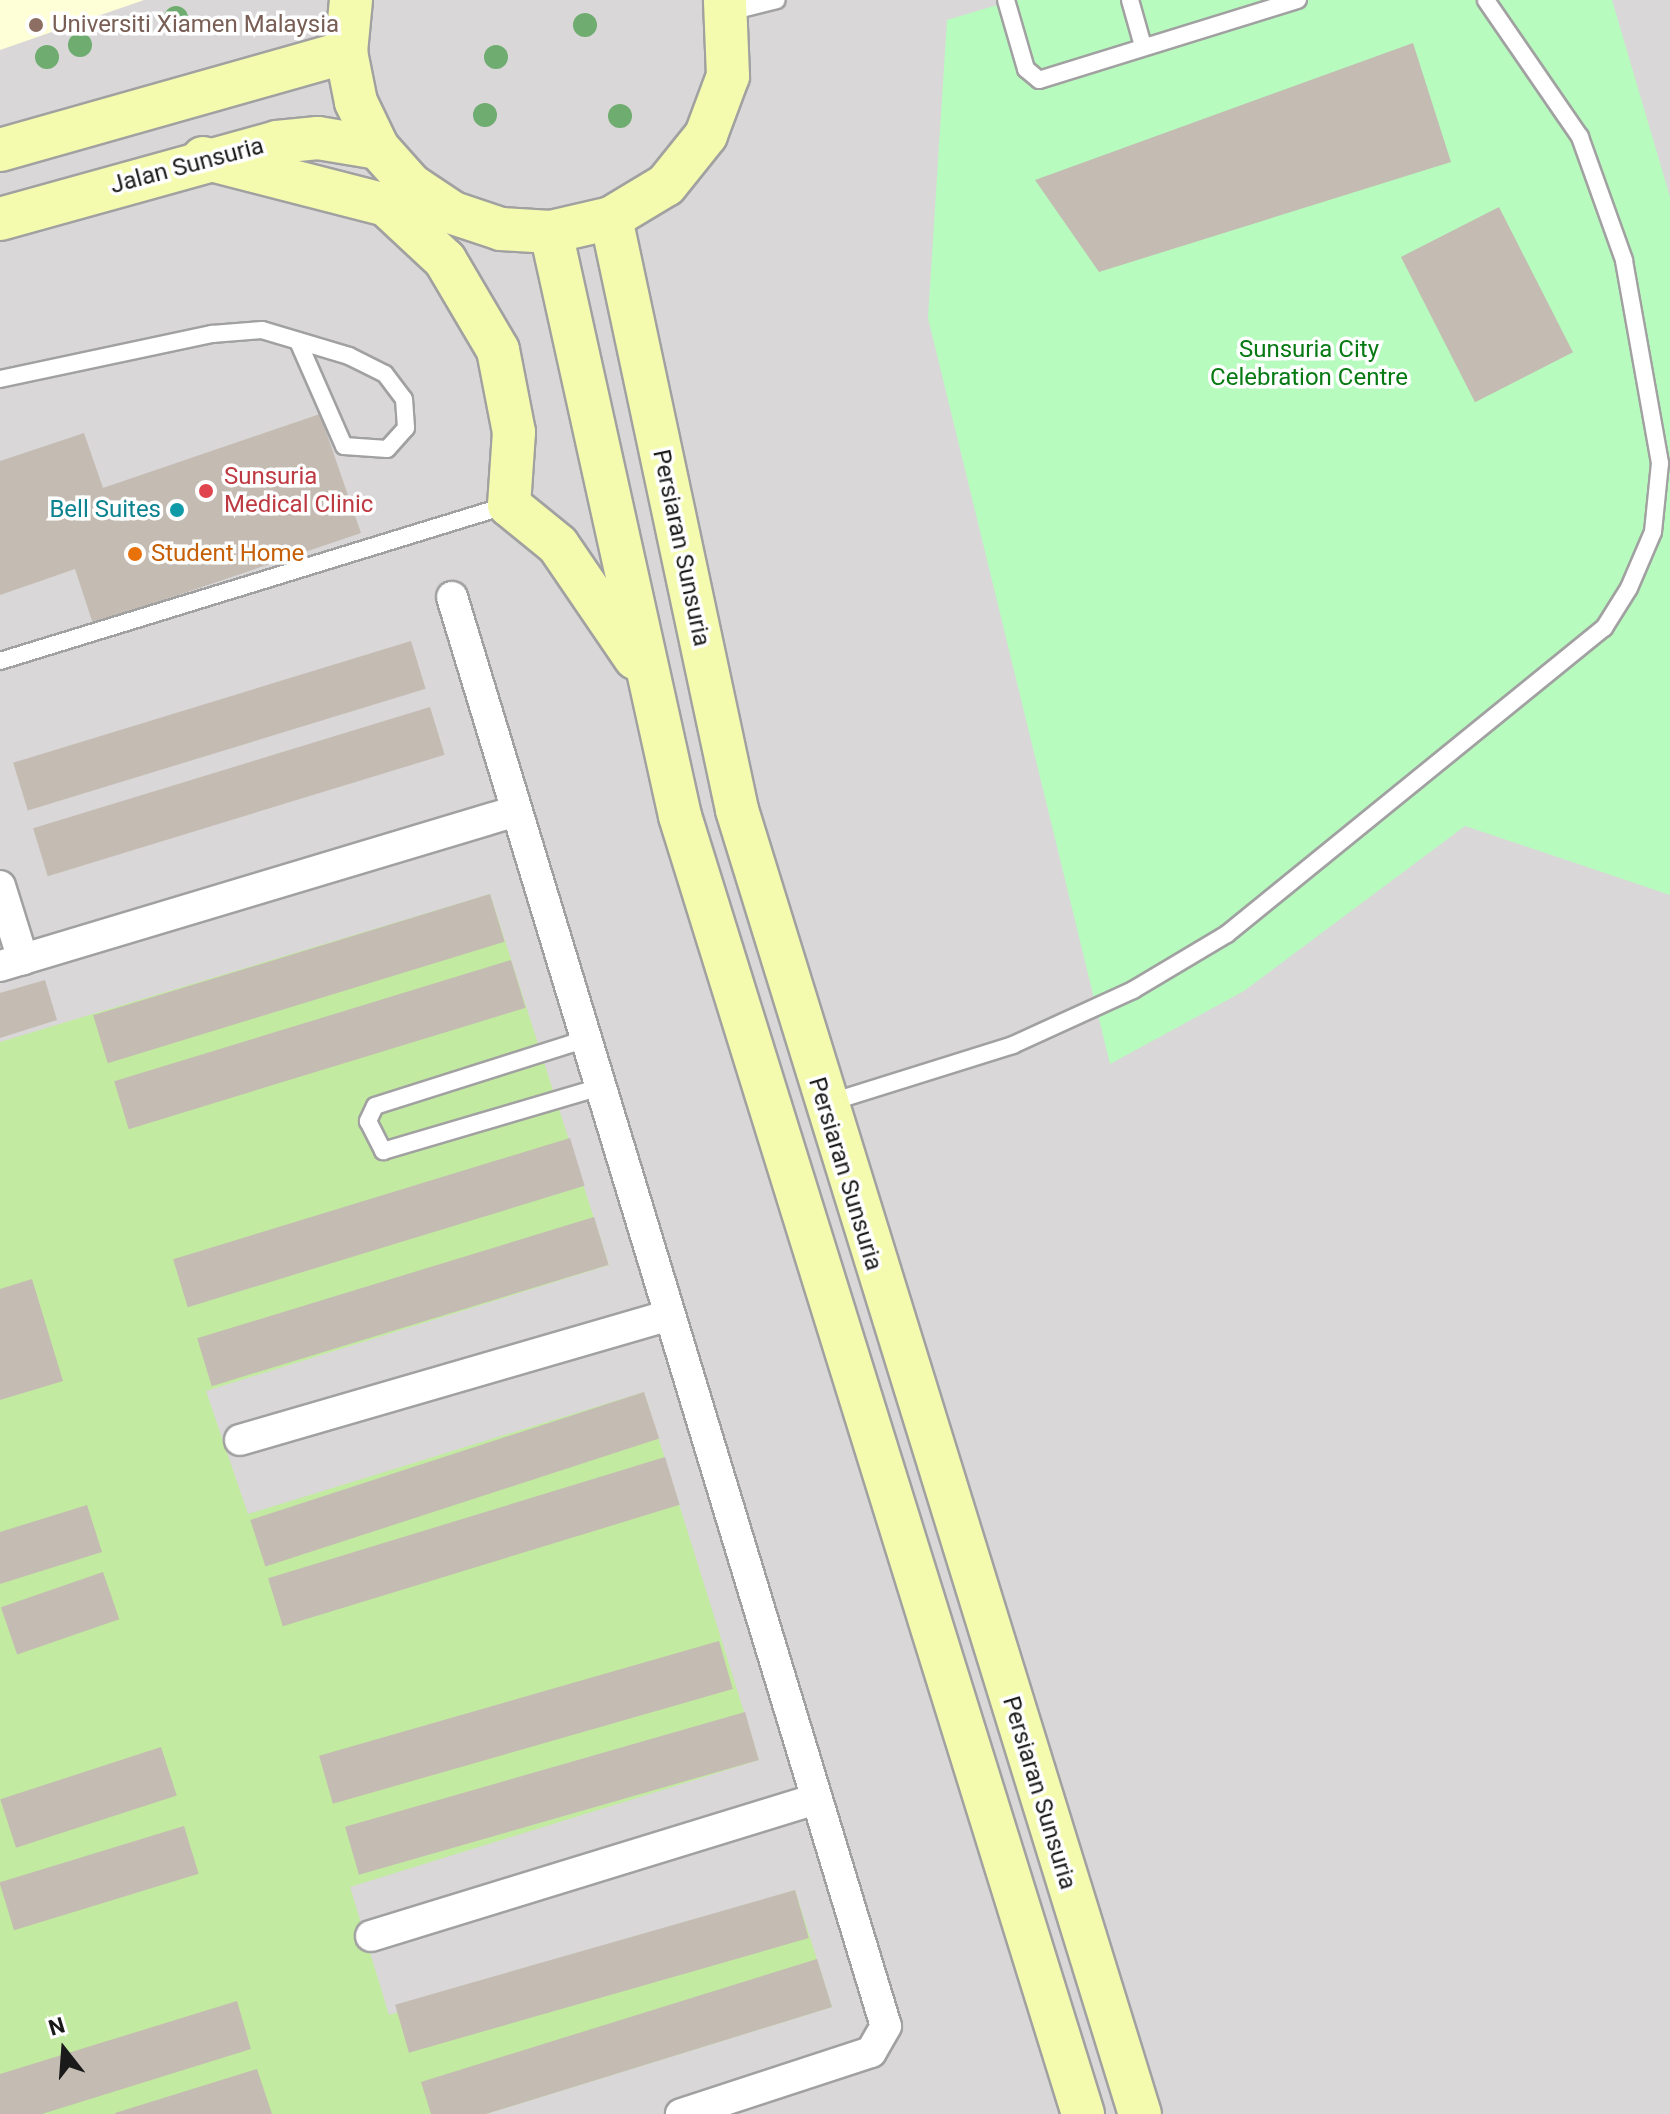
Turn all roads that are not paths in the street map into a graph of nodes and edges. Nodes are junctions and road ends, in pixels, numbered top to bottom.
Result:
1 (351, 0) edge
2 (777, 0) edge
3 (1006, 0) edge
4 (1130, 0) edge
5 (1298, 0) edge
6 (1486, 0) edge
7 (727, 6) edge
8 (1143, 46) junction
9 (346, 52) junction
10 (378, 148) junction
11 (0, 150) edge
12 (203, 158) junction
13 (611, 218) junction
14 (0, 219) edge
15 (551, 232) junction
16 (298, 341) junction
17 (0, 379) edge
18 (509, 505) junction
19 (452, 597) dead end
20 (0, 661) edge
21 (647, 675) junction
22 (513, 812) junction
23 (0, 886) edge
24 (12, 963) edge
25 (583, 1040) junction
26 (597, 1088) junction
27 (823, 1105) junction
28 (666, 1316) junction
29 (240, 1440) dead end
30 (812, 1800) junction
31 (371, 1936) dead end
32 (681, 2114) edge
33 (1083, 2114) edge
34 (1140, 2114) edge

1 - 9 street
2 - 7 lane
3 - 8 lane
4 - 8 lane
5 - 8 lane
6 - 27 lane
7 - 13 street
9 - 10 street
9 - 11 street
10 - 12 street, Jalan Sunsuria
10 - 15 street
12 - 14 street, Jalan Sunsuria
12 - 18 street
13 - 15 street
13 - 27 street, Persiaran Sunsuria
15 - 21 street
16 - 16 lane
16 - 17 lane
18 - 20 lane
18 - 21 street
19 - 22 street
21 - 33 street
22 - 24 street
22 - 25 street
23 - 24 street
25 - 26 street
25 - 26 lane
26 - 28 street
27 - 34 street, Persiaran Sunsuria
28 - 29 street
28 - 30 street
30 - 31 street
30 - 32 street

